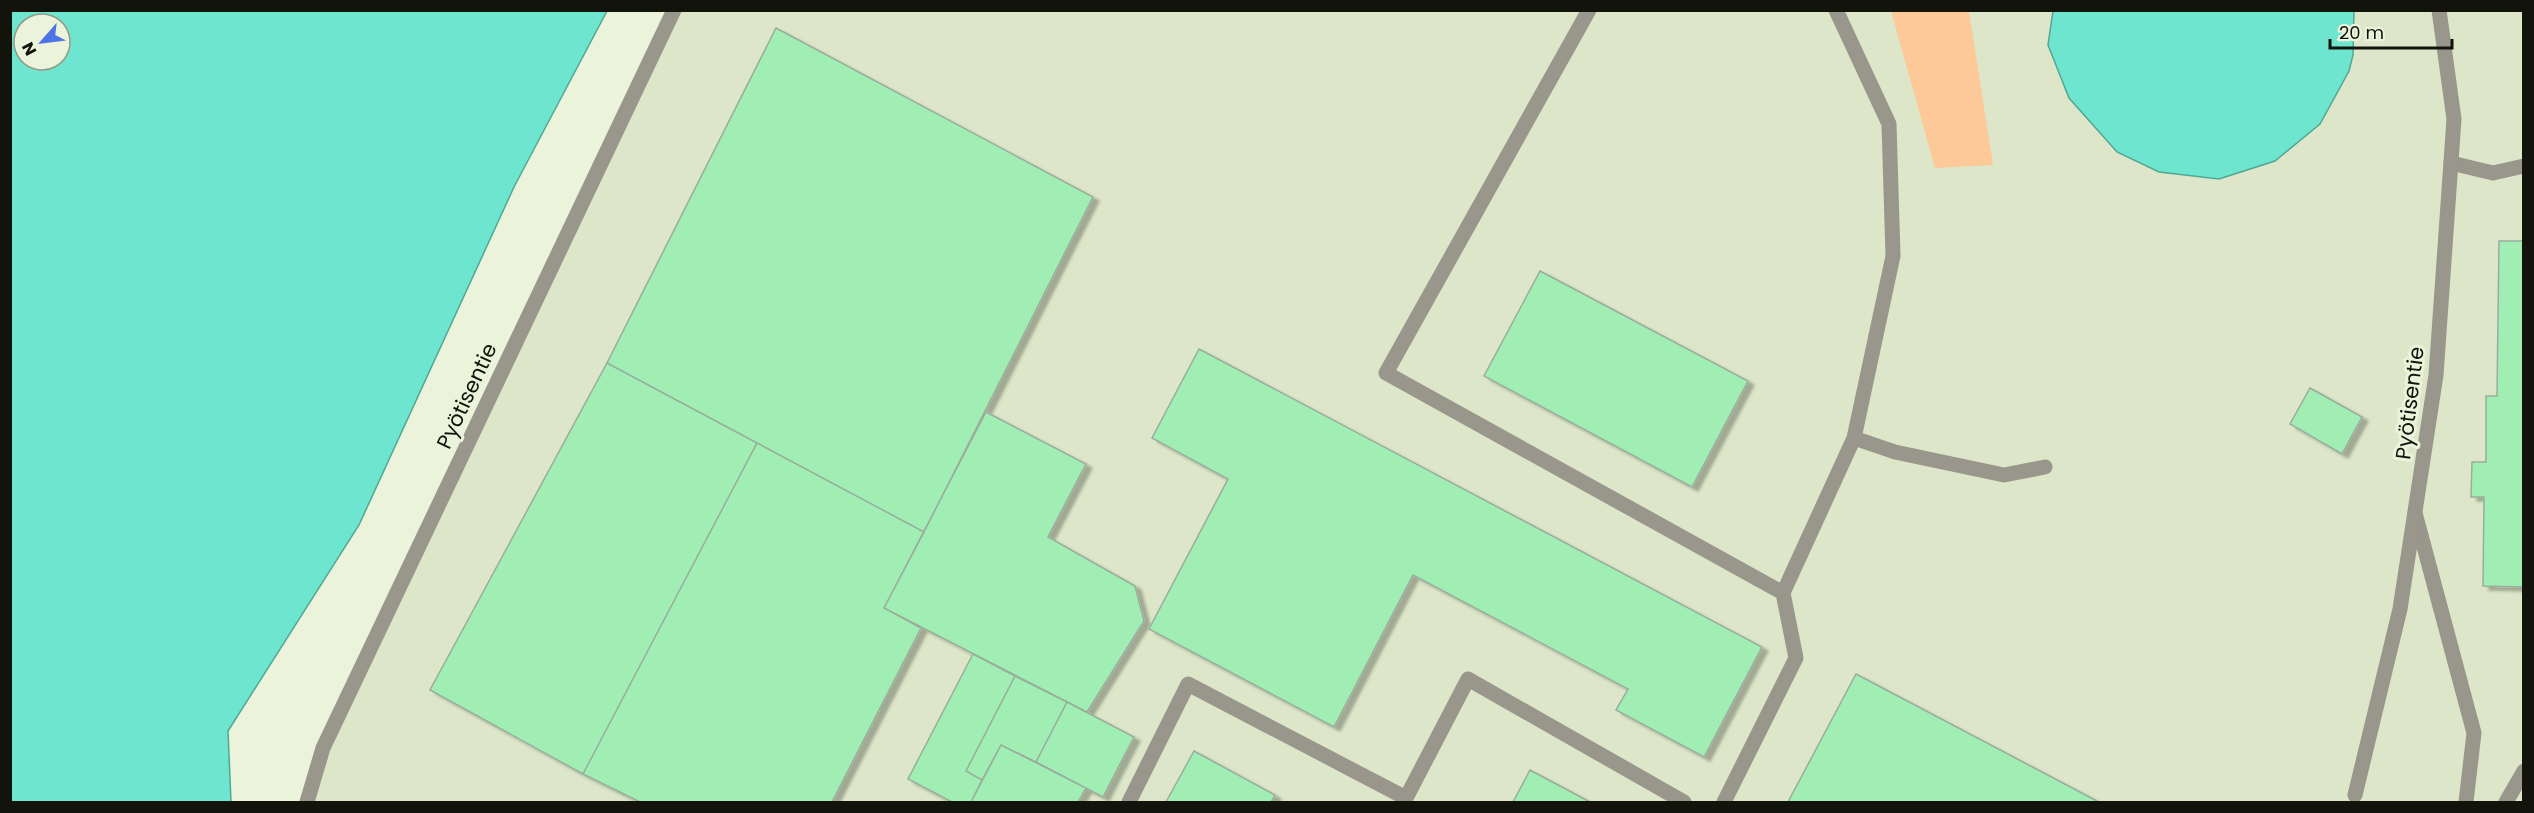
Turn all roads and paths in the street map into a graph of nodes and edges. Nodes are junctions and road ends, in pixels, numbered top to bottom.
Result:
1 (674, 10) edge
2 (1589, 10) edge
3 (1836, 10) edge
4 (2439, 10) edge
5 (2451, 163) junction
6 (2523, 166) edge
7 (1854, 438) junction
8 (2045, 467) dead end
9 (2415, 513) junction
10 (1783, 593) junction
11 (2523, 771) edge
12 (2353, 799) edge
13 (307, 802) edge
14 (1129, 802) edge
15 (1684, 802) edge
16 (1724, 802) edge
17 (2466, 802) edge
18 (2506, 802) edge

1 - 13 street, Pyötisentie
2 - 10 street
3 - 7 street
4 - 5 street, Pyötisentie
5 - 6 street
5 - 9 street, Pyötisentie
7 - 8 street
7 - 10 street
9 - 12 street, Pyötisentie
9 - 17 street
10 - 16 street
11 - 18 street
14 - 15 street

